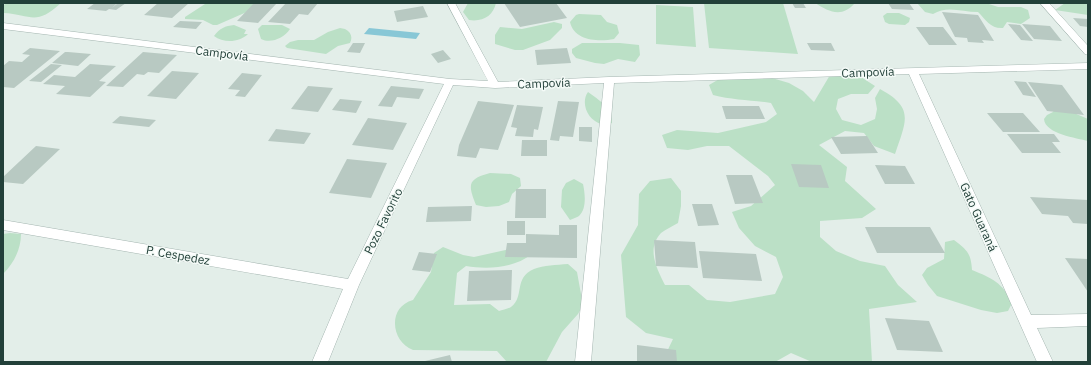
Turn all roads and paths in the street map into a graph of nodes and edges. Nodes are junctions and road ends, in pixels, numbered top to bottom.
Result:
1 (451, 3) edge
2 (1044, 3) edge
3 (3, 26) edge
4 (1088, 52) edge
5 (1088, 66) edge
6 (913, 71) junction
7 (609, 80) junction
8 (450, 82) junction
9 (495, 85) junction
10 (3, 225) edge
11 (352, 285) junction
12 (1088, 320) edge
13 (1027, 322) junction
14 (320, 362) edge
15 (583, 362) edge
16 (1045, 362) edge

1 - 9 street
2 - 4 street
3 - 8 street, Campovía
5 - 6 street, Campovía
6 - 7 street, Campovía
6 - 13 street, Gato Guaraná
7 - 9 street, Campovía
7 - 15 street
8 - 9 street, Campovía
8 - 11 street, Pozo Favorito
10 - 11 street, P. Cespedez
11 - 14 street, Pozo Favorito
12 - 13 street
13 - 16 street, Gato Guaraná

